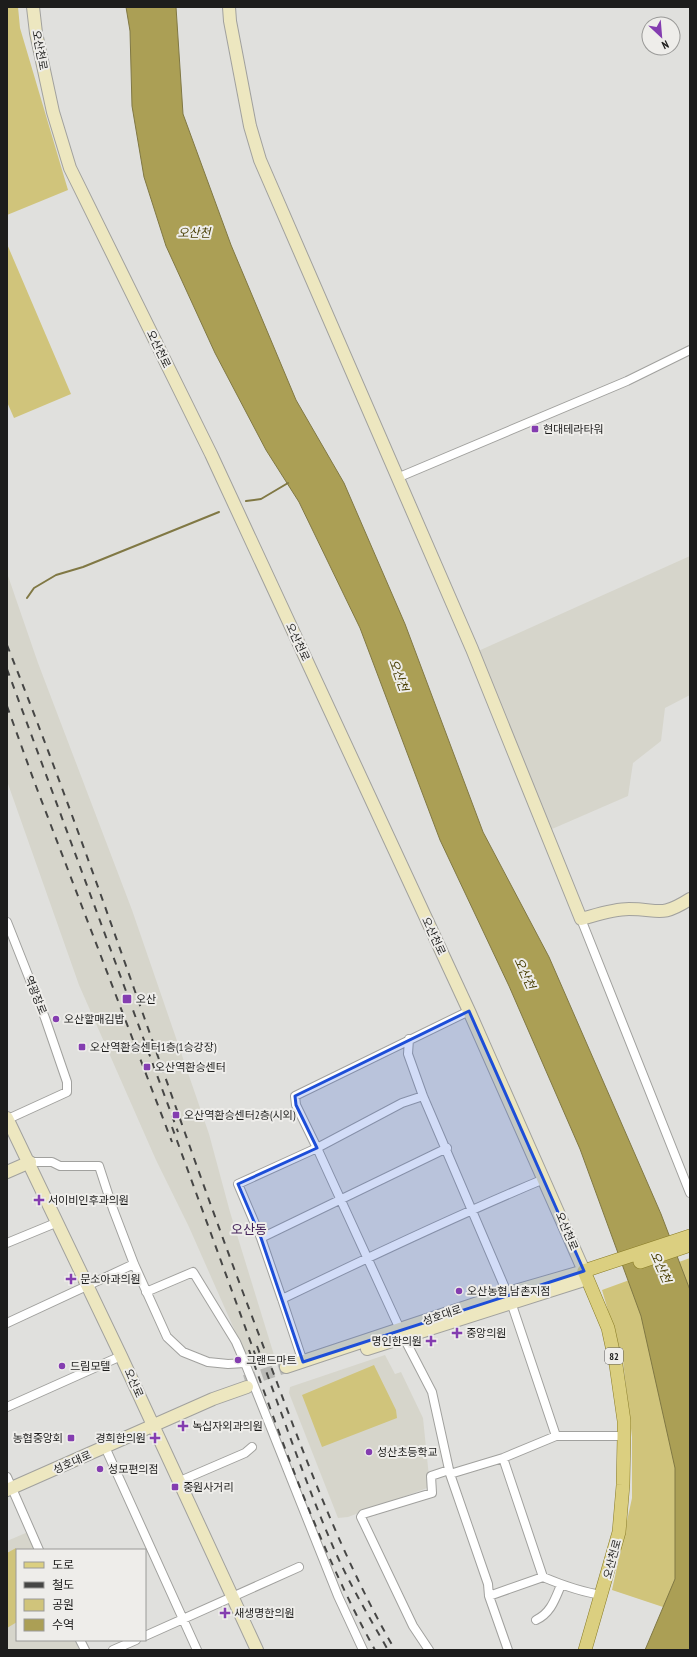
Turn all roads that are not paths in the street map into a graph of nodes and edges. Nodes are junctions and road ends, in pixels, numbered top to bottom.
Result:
1 (33, 7) edge
2 (229, 7) edge
3 (690, 350) edge
4 (397, 478) junction
5 (690, 899) edge
6 (581, 919) junction
7 (8, 925) edge
8 (469, 1011) junction
9 (409, 1039) junction
10 (423, 1096) junction
11 (7, 1118) edge
12 (317, 1148) junction
13 (447, 1148) junction
14 (30, 1162) junction
15 (7, 1172) edge
16 (544, 1179) junction
17 (690, 1193) edge
18 (341, 1199) junction
19 (473, 1208) junction
20 (58, 1222) junction
21 (690, 1236) edge
22 (260, 1238) junction
23 (7, 1243) edge
24 (690, 1246) edge
25 (368, 1257) junction
26 (134, 1264) junction
27 (589, 1274) junction
28 (87, 1286) junction
29 (146, 1292) junction
30 (510, 1297) junction
31 (282, 1299) junction
32 (7, 1323) edge
33 (402, 1333) junction
34 (121, 1356) junction
35 (304, 1362) junction
36 (245, 1363) junction
37 (246, 1384) tunnel mouth
38 (7, 1407) edge
39 (151, 1423) junction
40 (556, 1436) junction
41 (624, 1436) junction
42 (105, 1447) junction
43 (252, 1447) dead end
44 (503, 1458) junction
45 (450, 1472) junction
46 (180, 1481) junction
47 (8, 1484) edge
48 (39, 1549) edge
49 (299, 1568) dead end
50 (543, 1577) junction
51 (561, 1585) junction
52 (602, 1595) junction
53 (489, 1596) junction
54 (233, 1597) junction
55 (183, 1619) junction
56 (536, 1620) dead end
57 (146, 1636) edge
58 (80, 1641) edge
59 (134, 1641) edge
60 (85, 1650) edge
61 (113, 1650) edge
62 (197, 1650) edge
63 (257, 1650) edge
64 (363, 1650) edge
65 (429, 1650) edge
66 (508, 1650) edge
67 (585, 1650) edge

1 - 8 street, 오산천로
2 - 4 street
3 - 4 street
4 - 6 street
5 - 6 street
6 - 17 street
7 - 11 street, 역광장로
8 - 9 street
8 - 16 street, 오산천로
9 - 10 street
9 - 12 street
10 - 12 street
10 - 13 street
11 - 14 street, 오산로
12 - 18 street
12 - 22 street
13 - 18 street
13 - 19 street
14 - 15 street
14 - 20 street, 오산로
14 - 26 street
16 - 19 street
16 - 27 street, 오산천로
18 - 22 street
18 - 25 street
19 - 25 street
19 - 30 street
20 - 23 street
20 - 28 street, 오산로
21 - 27 main road, 성호대로
22 - 31 street
24 - 27 main road, 성호대로
25 - 31 street
25 - 33 street
26 - 28 street
26 - 29 street
27 - 30 street, 성호대로
27 - 41 main road, 오산천로 / 82
28 - 32 street
28 - 34 street, 오산로
29 - 36 street
29 - 36 street
30 - 33 street, 성호대로
30 - 40 street
31 - 35 street
33 - 35 street, 성호대로
33 - 35 street, 성호대로
33 - 45 street
34 - 38 street
34 - 39 street, 오산로
36 - 64 street
37 - 39 street, 성호대로
39 - 42 street, 성호대로
39 - 46 street, 오산로
39 - 47 street, 성호대로
40 - 41 street
40 - 44 street
41 - 52 main road, 오산천로 / 82
42 - 47 street, 성호대로
42 - 55 street
43 - 46 street
44 - 45 street
44 - 50 street
45 - 53 street
45 - 65 street
46 - 54 street, 오산로
47 - 48 street
49 - 54 street
50 - 51 street
50 - 53 street
51 - 52 street
51 - 56 street
52 - 67 main road, 오산천로 / 82
53 - 66 street
54 - 55 street
54 - 63 street, 오산로
55 - 57 street
55 - 62 street
58 - 60 street
59 - 61 street

